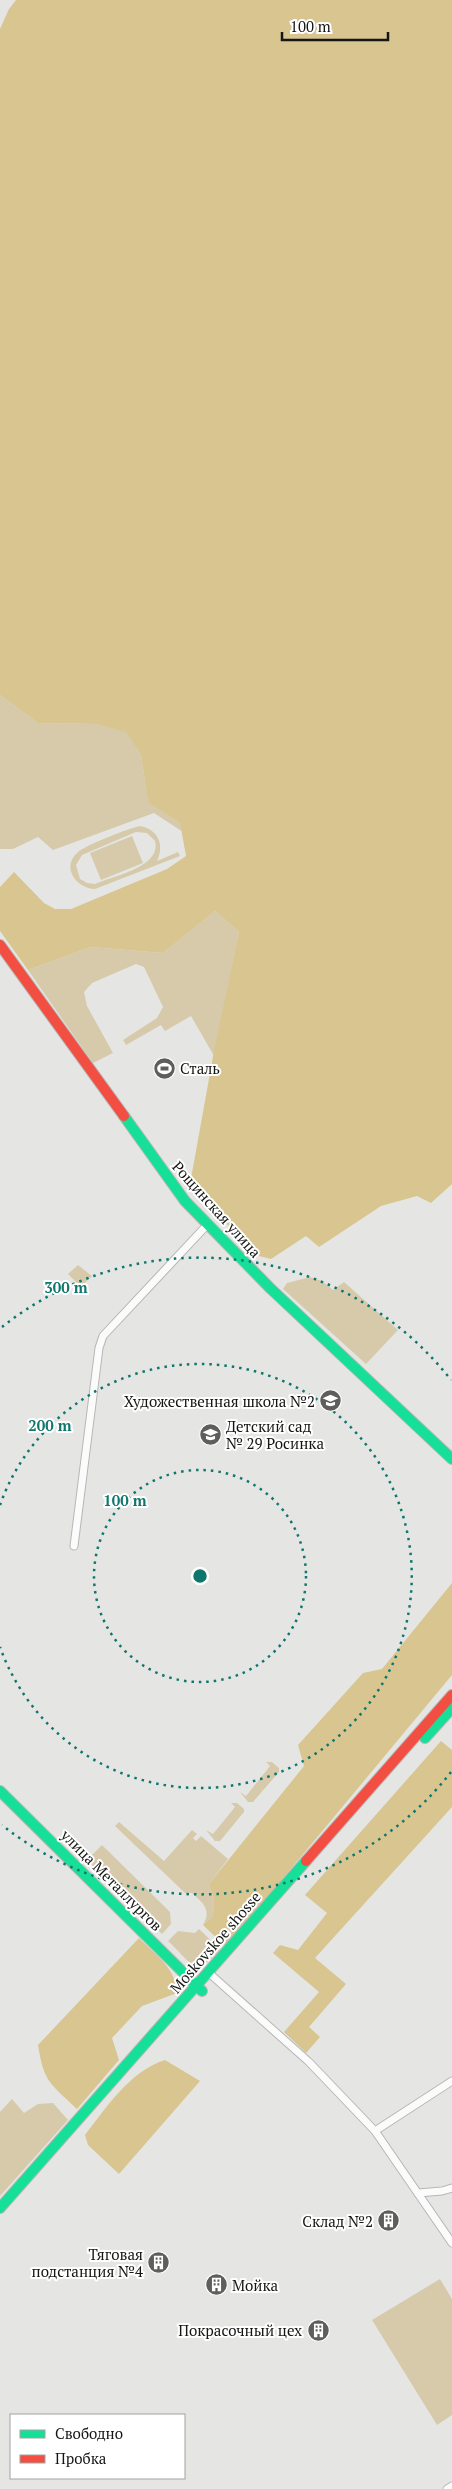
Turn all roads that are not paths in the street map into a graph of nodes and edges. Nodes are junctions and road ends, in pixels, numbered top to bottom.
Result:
1 (0, 945) edge
2 (207, 1225) junction
3 (452, 1459) edge
4 (74, 1546) dead end
5 (452, 1695) edge
6 (452, 1708) edge
7 (0, 1791) edge
8 (212, 1975) junction
9 (200, 1988) junction
10 (452, 2081) edge
11 (375, 2131) junction
12 (452, 2188) edge
13 (418, 2193) junction
14 (0, 2208) edge
15 (0, 2219) edge
16 (452, 2243) edge
17 (452, 2486) edge
18 (447, 2489) edge

1 - 2 main road, Рощинская улица
2 - 3 main road, Рощинская улица
2 - 4 street
5 - 8 main road, Moskovskoe shosse
6 - 8 main road, Moskovskoe shosse
7 - 9 main road, улица Металлургов
8 - 9 main road, Moskovskoe shosse
8 - 11 street
9 - 14 main road, Moskovskoe shosse
9 - 15 main road, Moskovskoe shosse
10 - 11 street
11 - 13 street
12 - 13 street
13 - 16 street
17 - 18 street

